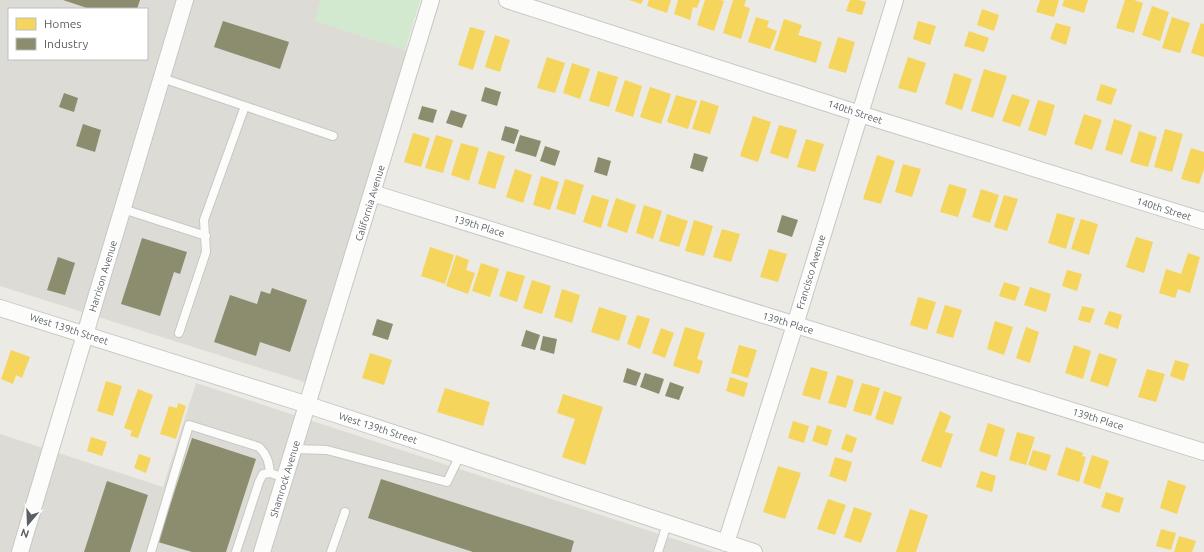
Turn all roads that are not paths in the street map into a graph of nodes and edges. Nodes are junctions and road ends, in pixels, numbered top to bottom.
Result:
1 (185, 0) edge
2 (431, 0) edge
3 (507, 0) edge
4 (895, 0) edge
5 (162, 78) junction
6 (245, 106) junction
7 (859, 113) junction
8 (333, 136) dead end
9 (372, 193) junction
10 (122, 209) junction
11 (1204, 221) edge
12 (206, 236) junction
13 (0, 308) edge
14 (795, 325) junction
15 (179, 333) dead end
16 (85, 334) junction
17 (308, 406) junction
18 (294, 449) junction
19 (1204, 452) edge
20 (460, 455) junction
21 (270, 473) junction
22 (285, 478) junction
23 (344, 512) dead end
24 (667, 524) junction
25 (726, 543) junction
26 (151, 550) edge
27 (20, 552) edge
28 (236, 552) edge
29 (262, 552) edge
30 (331, 552) edge
31 (658, 552) edge
32 (754, 552) edge

1 - 5 street, Harrison Avenue
2 - 9 street, California Avenue
3 - 7 street, 140th Street
4 - 7 street, Francisco Avenue
5 - 6 lane
5 - 10 street, Harrison Avenue
6 - 8 lane
6 - 12 lane
7 - 11 street, 140th Street
7 - 14 street, Francisco Avenue
9 - 14 street, 139th Place
9 - 17 street, California Avenue
10 - 12 lane
10 - 16 street, Harrison Avenue
12 - 15 lane
13 - 16 street, West 139th Street
14 - 19 street, 139th Place
14 - 25 street, Francisco Avenue
16 - 17 street, West 139th Street
16 - 27 street, Harrison Avenue
17 - 18 street, Shamrock Avenue
17 - 20 street, West 139th Street
18 - 20 lane
18 - 22 street, Shamrock Avenue
20 - 24 street, West 139th Street
21 - 22 lane
21 - 26 lane
21 - 28 lane
22 - 29 street, Shamrock Avenue
23 - 30 lane
24 - 25 street, West 139th Street
24 - 31 lane
25 - 32 street, West 139th Street

